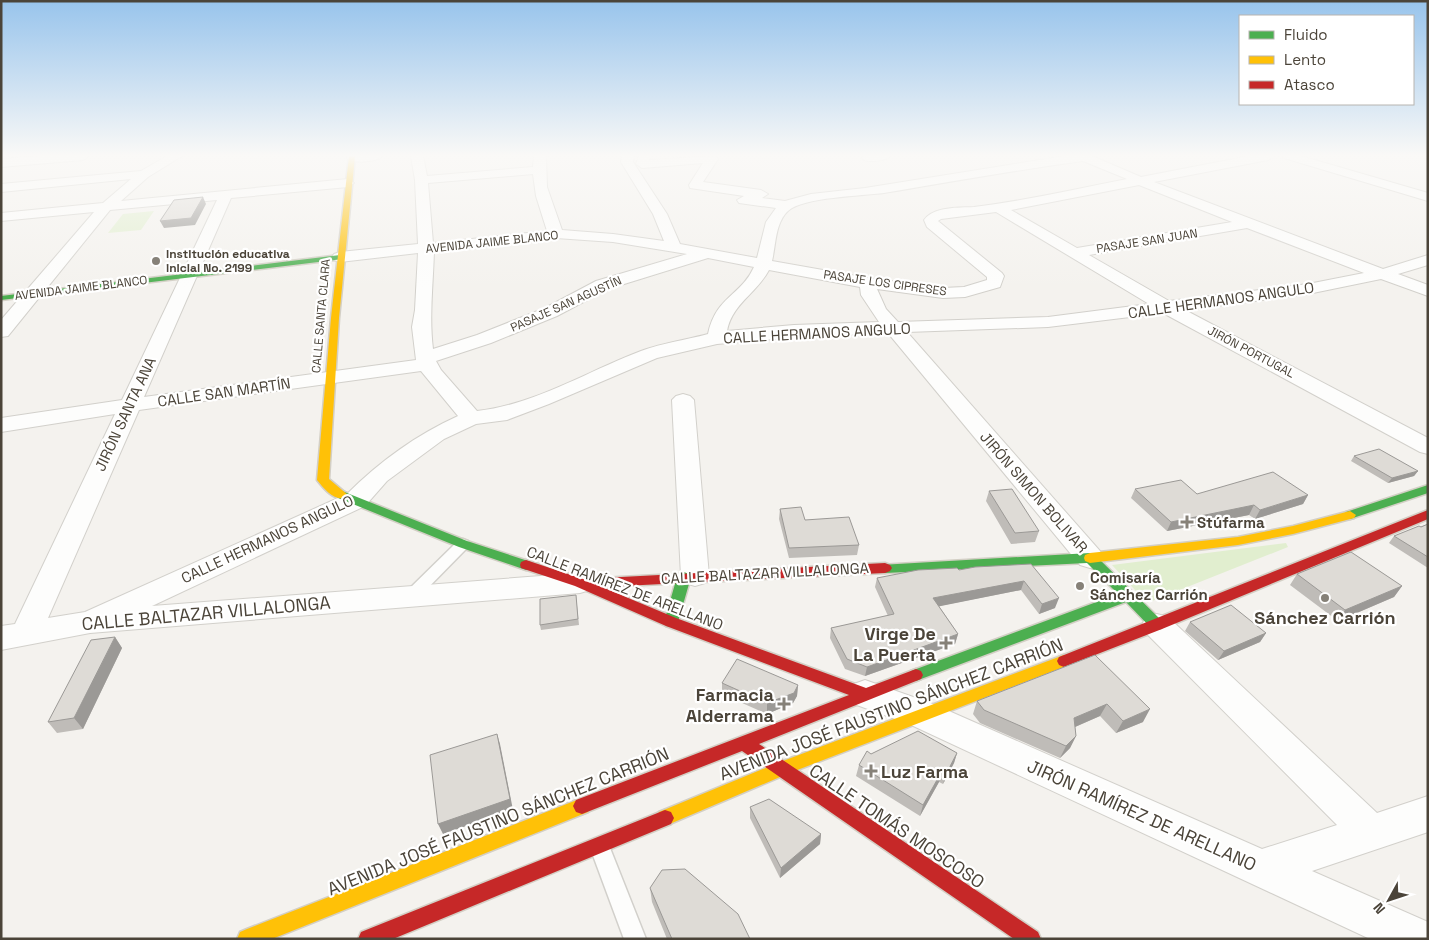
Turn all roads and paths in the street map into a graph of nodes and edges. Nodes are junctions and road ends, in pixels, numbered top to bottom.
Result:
1 (114, 200) edge
2 (177, 200) edge
3 (224, 200) edge
4 (346, 200) edge
5 (422, 200) edge
6 (542, 200) edge
7 (651, 200) edge
8 (744, 200) edge
9 (809, 200) edge
10 (1040, 200) edge
11 (1187, 200) edge
12 (786, 205) junction
13 (106, 207) junction
14 (998, 208) junction
15 (1, 217) edge
16 (1249, 224) junction
17 (556, 234) junction
18 (674, 247) junction
19 (426, 249) junction
20 (709, 253) junction
21 (1074, 253) junction
22 (340, 257) junction
23 (1428, 260) edge
24 (762, 264) junction
25 (191, 270) junction
26 (1383, 274) junction
27 (43, 282) junction
28 (868, 283) junction
29 (1, 287) edge
30 (1428, 290) edge
31 (33, 294) junction
32 (1, 298) edge
33 (1168, 308) junction
34 (894, 328) junction
35 (1, 332) edge
36 (717, 338) junction
37 (426, 361) junction
38 (329, 378) junction
39 (682, 400) dead end
40 (129, 405) junction
41 (471, 418) junction
42 (1, 425) edge
43 (1428, 447) edge
44 (323, 480) joint
45 (1428, 489) edge
46 (356, 500) junction
47 (1428, 514) edge
48 (463, 544) junction
49 (1090, 558) junction
50 (689, 577) junction
51 (580, 583) junction
52 (411, 596) junction
53 (1127, 596) junction
54 (90, 622) junction
55 (671, 622) junction
56 (1157, 625) junction
57 (13, 636) edge
58 (865, 694) junction
59 (921, 714) junction
60 (744, 743) junction
61 (782, 769) junction
62 (1428, 814) edge
63 (1370, 832) junction
64 (599, 846) junction
65 (1261, 869) junction
66 (247, 939) edge
67 (368, 939) edge
68 (635, 939) edge
69 (1031, 939) edge
70 (1417, 939) edge

1 - 13 street
2 - 13 street
3 - 25 street, JIRÓN SANTA ANA
4 - 22 main road, CALLE SANTA CLARA
5 - 19 street
6 - 17 street
7 - 18 street
8 - 12 street
9 - 12 street
10 - 14 street
11 - 16 street
12 - 24 street
13 - 15 street
13 - 27 street
14 - 21 street, JIRÓN PORTUGAL
14 - 28 street, PASAJE LOS CIPRESES
16 - 21 street, PASAJE SAN JUAN
16 - 26 street
17 - 18 street, AVENIDA JAIME BLANCO
17 - 19 street, AVENIDA JAIME BLANCO
18 - 20 street, AVENIDA JAIME BLANCO
19 - 22 street, AVENIDA JAIME BLANCO
19 - 37 street
20 - 24 street, AVENIDA JAIME BLANCO
20 - 37 street, PASAJE SAN AGUSTÍN
21 - 33 street, JIRÓN PORTUGAL
22 - 25 main road, AVENIDA JAIME BLANCO
22 - 38 main road, CALLE SANTA CLARA
23 - 26 street, CALLE HERMANOS ANGULO
24 - 28 street, PASAJE LOS CIPRESES
24 - 36 street
25 - 27 main road, AVENIDA JAIME BLANCO
25 - 31 main road, AVENIDA JAIME BLANCO
25 - 40 street, JIRÓN SANTA ANA
26 - 30 street
26 - 33 street, CALLE HERMANOS ANGULO
27 - 29 main road, AVENIDA JAIME BLANCO
27 - 31 street
28 - 34 street, JIRÓN SIMON BOLIVAR
31 - 32 main road, AVENIDA JAIME BLANCO
31 - 35 street
33 - 34 street, CALLE HERMANOS ANGULO
33 - 43 street, JIRÓN PORTUGAL
34 - 36 street, CALLE HERMANOS ANGULO
34 - 49 street, JIRÓN SIMON BOLIVAR
36 - 41 street, CALLE HERMANOS ANGULO
37 - 38 street, PASAJE SAN AGUSTÍN
37 - 41 street
38 - 40 street, CALLE SAN MARTÍN
38 - 44 main road, CALLE SANTA CLARA
39 - 50 street
40 - 42 street, CALLE SAN MARTÍN
40 - 57 street, JIRÓN SANTA ANA
41 - 46 street, CALLE HERMANOS ANGULO
44 - 46 main road, CALLE RAMÍREZ DE ARELLANO
45 - 49 main road
46 - 48 main road, CALLE RAMÍREZ DE ARELLANO
46 - 54 street, CALLE HERMANOS ANGULO
47 - 56 main road, AVENIDA JOSÉ FAUSTINO SÁNCHEZ CARRIÓN
48 - 51 main road, CALLE RAMÍREZ DE ARELLANO
48 - 52 lane
49 - 50 main road, CALLE BALTAZAR VILLALONGA
49 - 53 main road, JIRÓN SIMON BOLIVAR
50 - 51 main road, CALLE BALTAZAR VILLALONGA
50 - 55 main road
51 - 52 street, CALLE BALTAZAR VILLALONGA
51 - 55 main road, CALLE RAMÍREZ DE ARELLANO
52 - 54 street, CALLE BALTAZAR VILLALONGA
53 - 56 main road, JIRÓN SIMON BOLIVAR
53 - 58 main road, AVENIDA JOSÉ FAUSTINO SÁNCHEZ CARRIÓN
54 - 57 street, CALLE BALTAZAR VILLALONGA
55 - 58 main road, CALLE RAMÍREZ DE ARELLANO
56 - 59 main road, AVENIDA JOSÉ FAUSTINO SÁNCHEZ CARRIÓN
56 - 63 street, JIRÓN SIMON BOLIVAR
58 - 59 street, JIRÓN RAMÍREZ DE ARELLANO
58 - 60 main road, AVENIDA JOSÉ FAUSTINO SÁNCHEZ CARRIÓN
59 - 61 main road, AVENIDA JOSÉ FAUSTINO SÁNCHEZ CARRIÓN
59 - 65 street, JIRÓN RAMÍREZ DE ARELLANO
60 - 61 main road, CALLE TOMÁS MOSCOSO
60 - 66 main road, AVENIDA JOSÉ FAUSTINO SÁNCHEZ CARRIÓN
61 - 64 main road, AVENIDA JOSÉ FAUSTINO SÁNCHEZ CARRIÓN
61 - 69 main road, CALLE TOMÁS MOSCOSO
62 - 63 street
63 - 65 street
64 - 67 main road, AVENIDA JOSÉ FAUSTINO SÁNCHEZ CARRIÓN
64 - 68 lane
65 - 70 street, JIRÓN RAMÍREZ DE ARELLANO

